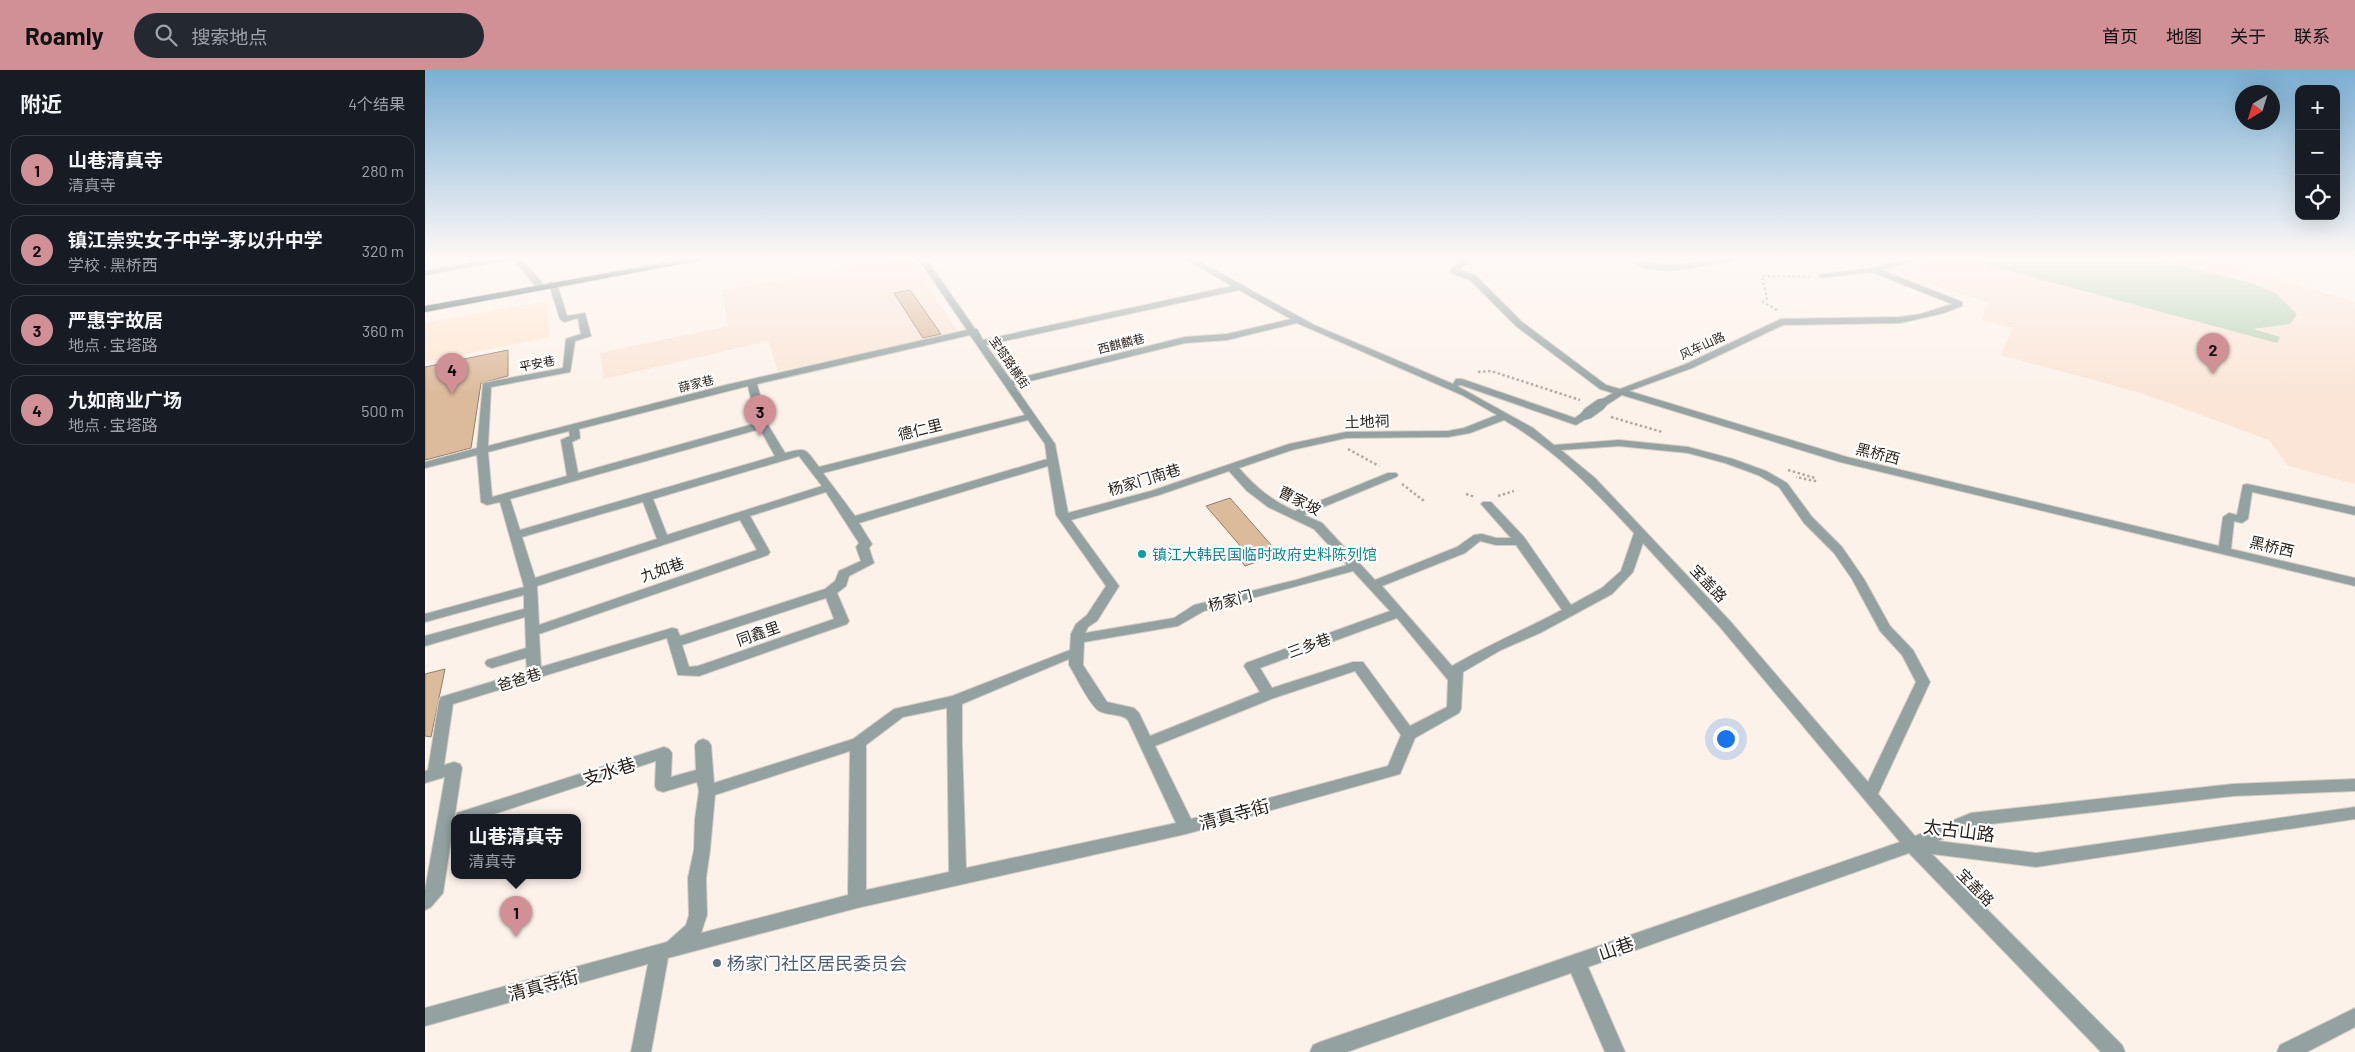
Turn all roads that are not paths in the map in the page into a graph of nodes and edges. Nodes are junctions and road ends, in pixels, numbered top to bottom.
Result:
1 (458, 303) edge
2 (559, 303) edge
3 (954, 303) edge
4 (1167, 303) edge
5 (1268, 303) edge
6 (1498, 303) edge
7 (1956, 303) edge
8 (425, 309) edge
9 (1299, 320) junction
10 (974, 331) junction
11 (981, 343) junction
12 (752, 382) junction
13 (1009, 383) junction
14 (1455, 384) junction
15 (1619, 392) junction
16 (1031, 416) junction
17 (1505, 416) junction
18 (763, 425) junction
19 (575, 427) junction
20 (1551, 448) junction
21 (482, 451) junction
22 (782, 458) junction
23 (1053, 461) junction
24 (425, 465) edge
25 (1231, 466) junction
26 (817, 471) junction
27 (1392, 475) dead end
28 (573, 477) junction
29 (829, 486) junction
30 (504, 497) junction
31 (647, 498) junction
32 (1492, 500) road end
33 (2355, 511) edge
34 (743, 514) junction
35 (1295, 515) junction
36 (1063, 518) junction
37 (852, 521) junction
38 (1640, 533) junction
39 (516, 535) junction
40 (663, 540) junction
41 (1520, 540) junction
42 (2225, 551) junction
43 (1354, 567) junction
44 (2355, 582) edge
45 (530, 586) junction
46 (1373, 586) junction
47 (830, 592) junction
48 (1569, 611) junction
49 (531, 612) junction
50 (1399, 612) junction
51 (425, 618) edge
52 (531, 632) junction
53 (673, 638) junction
54 (425, 641) edge
55 (1077, 646) junction
56 (532, 651) junction
57 (492, 663) dead end
58 (534, 675) junction
59 (1454, 680) junction
60 (1269, 694) junction
61 (955, 701) junction
62 (1409, 735) junction
63 (1147, 742) junction
64 (858, 743) junction
65 (703, 744) dead end
66 (704, 774) junction
67 (430, 775) edge
68 (2355, 785) edge
69 (707, 791) junction
70 (1869, 795) junction
71 (2355, 813) edge
72 (475, 814) edge
73 (450, 822) edge
74 (1186, 827) junction
75 (1912, 845) junction
76 (958, 877) junction
77 (857, 900) junction
78 (425, 902) edge
79 (666, 951) junction
80 (1576, 962) junction
81 (425, 1017) edge
82 (2355, 1017) edge
83 (641, 1052) edge
84 (1320, 1052) edge
85 (1615, 1052) edge
86 (2115, 1052) edge
87 (2287, 1052) edge

1 - 8 main road
2 - 21 street, 平安巷
3 - 10 street, 宝塔路横街
4 - 11 street
5 - 9 street, 宝盖路
6 - 15 street, 黑桥西
7 - 15 street, 风车山路
9 - 13 street, 西麒麟巷
9 - 14 street, 宝盖路
10 - 11 street, 宝塔路横街
10 - 12 street, 薛家巷
11 - 13 street, 宝塔路横街
12 - 18 street
12 - 19 street, 薛家巷
13 - 16 street, 宝塔路横街
14 - 15 street, 风车山路, bridge
14 - 17 street, 宝盖路
15 - 42 street, 黑桥西
16 - 23 street, 宝塔路横街
16 - 26 street, 德仁里
17 - 20 street, 宝盖路
17 - 25 street, 土地祠
18 - 22 street
18 - 28 street
19 - 21 street, 薛家巷
19 - 28 street
20 - 38 street, 宝盖路
20 - 70 street
21 - 24 street, 薛家巷
21 - 30 street
22 - 26 street
22 - 31 street
23 - 36 street
23 - 37 street
25 - 35 street, 曹家坡
25 - 36 street, 杨家门南巷
26 - 29 street
27 - 35 street
28 - 30 street
29 - 34 street, 九如巷
29 - 37 street
30 - 39 street
31 - 39 street
31 - 40 street, 九如巷
32 - 41 street
33 - 42 street
34 - 40 street, 九如巷
34 - 52 street, 九如巷
35 - 43 street, 曹家坡
36 - 55 street
37 - 47 street
38 - 48 street
38 - 70 street, 宝盖路
39 - 45 street
40 - 45 street, 九如巷
41 - 46 street
41 - 48 street
42 - 44 street, 黑桥西
43 - 46 street, 曹家坡
43 - 55 street, 杨家门
45 - 49 street
45 - 51 street, 九如巷
46 - 50 street, 曹家坡
47 - 53 street, 同鑫里
47 - 53 street, 同鑫里
48 - 59 street
49 - 52 street
49 - 54 street
50 - 59 street, 曹家坡
50 - 60 street, 三多巷
52 - 56 street
53 - 58 street, 爸爸巷
55 - 61 street, 杨家门
55 - 63 street
56 - 57 street
56 - 58 street
58 - 67 street, 爸爸巷
59 - 62 street
60 - 62 street
60 - 63 street
61 - 64 street
61 - 76 street
62 - 74 street, 清真寺街
63 - 74 street
64 - 69 street
64 - 77 street
65 - 66 street
66 - 69 street
66 - 72 street, 支水巷
67 - 73 street
68 - 75 street, 太古山路
69 - 79 street
70 - 75 street, 宝盖路
71 - 75 street, 太古山路
73 - 78 street
74 - 76 street, 清真寺街
75 - 80 street, 山巷
75 - 86 street, 宝盖路
76 - 77 street, 清真寺街
77 - 79 street, 清真寺街
79 - 81 street, 清真寺街
79 - 83 street
80 - 84 street, 山巷
80 - 85 street
82 - 87 street

